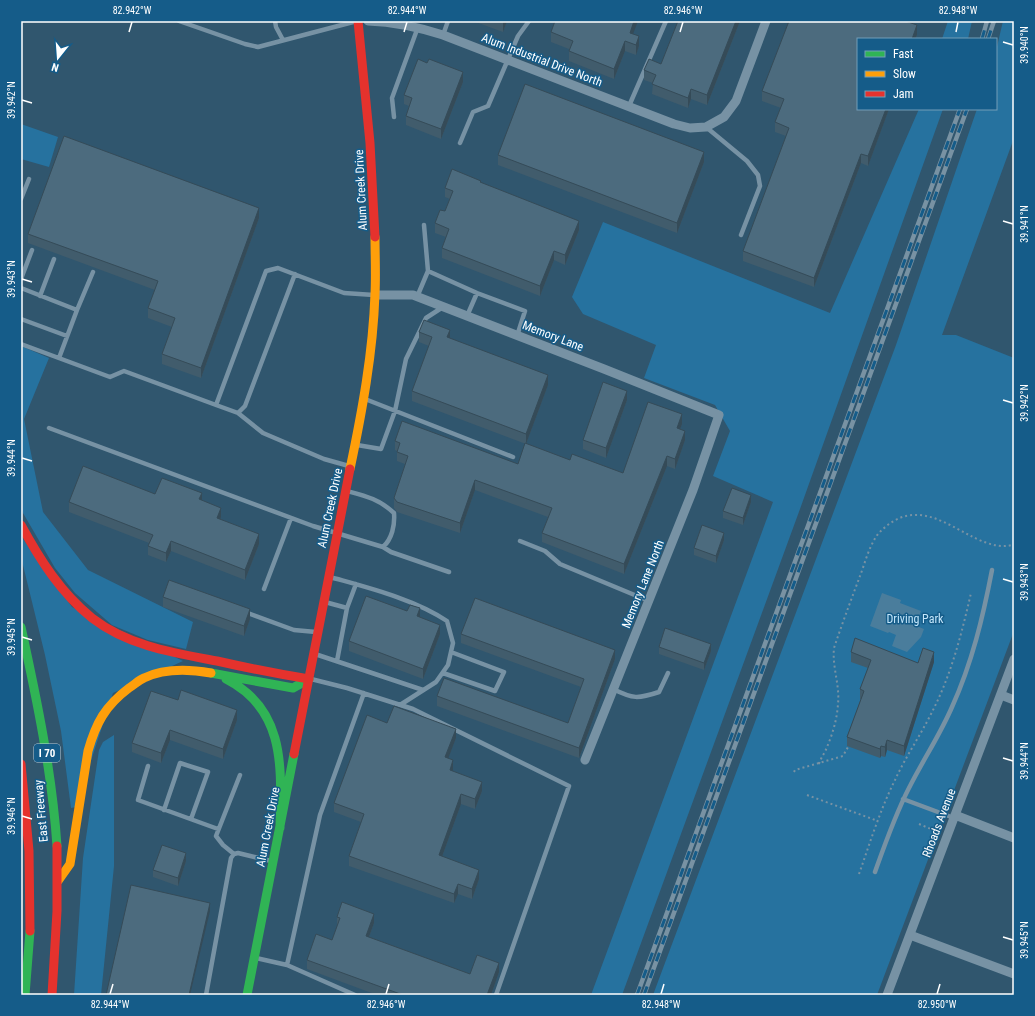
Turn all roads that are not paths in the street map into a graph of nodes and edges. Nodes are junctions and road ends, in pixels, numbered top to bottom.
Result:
1 (179, 21) edge
2 (275, 21) edge
3 (357, 21) edge
4 (368, 21) edge
5 (448, 21) edge
6 (529, 21) edge
7 (666, 21) edge
8 (766, 21) edge
9 (418, 27) junction
10 (443, 35) junction
11 (284, 40) junction
12 (508, 60) junction
13 (629, 106) junction
14 (394, 117) dead end
15 (706, 128) junction
16 (460, 143) dead end
17 (29, 179) dead end
18 (21, 199) edge
19 (424, 225) dead end
20 (741, 235) dead end
21 (32, 250) dead end
22 (54, 259) dead end
23 (92, 272) dead end
24 (428, 272) junction
25 (295, 274) junction
26 (21, 278) edge
27 (21, 288) edge
28 (477, 293) junction
29 (375, 295) junction
30 (40, 296) junction
31 (417, 297) junction
32 (443, 307) junction
33 (77, 310) junction
34 (467, 316) junction
35 (21, 319) edge
36 (67, 336) junction
37 (517, 336) junction
38 (21, 344) edge
39 (59, 358) junction
40 (364, 398) junction
41 (216, 405) junction
42 (395, 411) junction
43 (238, 413) junction
44 (719, 415) joint
45 (49, 428) dead end
46 (355, 445) junction
47 (513, 457) dead end
48 (351, 466) junction
49 (346, 491) junction
50 (291, 518) junction
51 (21, 525) edge
52 (337, 533) junction
53 (520, 541) dead end
54 (383, 548) junction
55 (992, 570) dead end
56 (449, 572) dead end
57 (328, 577) junction
58 (356, 584) junction
59 (264, 589) dead end
60 (649, 601) junction
61 (324, 602) junction
62 (347, 608) junction
63 (239, 609) edge
64 (21, 627) edge
65 (318, 632) junction
66 (451, 652) junction
67 (314, 653) junction
68 (1014, 659) edge
69 (337, 661) junction
70 (204, 672) junction
71 (443, 673) junction
72 (668, 673) dead end
73 (309, 679) junction
74 (612, 689) junction
75 (423, 690) junction
76 (364, 694) junction
77 (1001, 695) junction
78 (1014, 700) edge
79 (400, 705) junction
80 (585, 760) dead end
81 (21, 764) edge
82 (148, 766) dead end
83 (240, 776) dead end
84 (903, 799) junction
85 (164, 810) junction
86 (954, 817) junction
87 (191, 820) junction
88 (280, 828) junction
89 (218, 829) junction
90 (1014, 838) edge
91 (234, 854) junction
92 (274, 861) junction
93 (875, 872) dead end
94 (58, 881) junction
95 (910, 935) junction
96 (254, 958) junction
97 (287, 964) junction
98 (1014, 974) edge
99 (25, 995) edge
100 (52, 995) edge
101 (206, 995) edge
102 (247, 995) edge
103 (356, 995) edge
104 (496, 995) edge
105 (887, 995) edge

1 - 11 lane
2 - 11 lane
3 - 11 lane
3 - 29 main road, Alum Creek Drive
4 - 9 street, Alum Industrial Drive North
5 - 10 lane
6 - 12 lane
7 - 13 lane
8 - 15 street
9 - 10 street, Alum Industrial Drive North
9 - 14 lane
10 - 12 street, Alum Industrial Drive North
12 - 13 street, Alum Industrial Drive North
12 - 16 lane
13 - 15 street, Alum Industrial Drive North
15 - 20 lane
17 - 18 lane
19 - 24 lane
21 - 26 lane
22 - 30 lane
23 - 33 lane
24 - 28 lane
24 - 31 lane
25 - 29 lane
25 - 41 lane
25 - 43 lane
27 - 30 lane
28 - 34 lane
28 - 37 lane
29 - 31 street, Memory Lane
29 - 40 main road, Alum Creek Drive
30 - 33 lane
31 - 32 street, Memory Lane
32 - 34 street, Memory Lane
32 - 42 lane
33 - 36 lane
34 - 37 street, Memory Lane
35 - 36 lane
36 - 39 lane
37 - 44 street, Memory Lane
38 - 39 lane
39 - 41 lane
40 - 42 lane
40 - 46 main road, Alum Creek Drive
41 - 43 lane
42 - 46 lane
42 - 47 lane
43 - 48 lane
44 - 60 street, Memory Lane North
45 - 50 lane
46 - 48 main road, Alum Creek Drive
48 - 49 main road, Alum Creek Drive
49 - 52 main road, Alum Creek Drive
49 - 54 lane
50 - 52 lane
50 - 59 lane
51 - 73 main road
52 - 54 lane
52 - 57 main road, Alum Creek Drive
53 - 60 lane
54 - 56 lane
55 - 84 lane
57 - 58 lane
57 - 61 main road, Alum Creek Drive
58 - 62 lane
58 - 66 lane
60 - 74 street, Memory Lane North
61 - 62 lane
61 - 65 main road, Alum Creek Drive
62 - 69 lane
63 - 65 lane
64 - 94 main road, East Freeway / I 70
65 - 67 main road, Alum Creek Drive
66 - 71 lane
66 - 71 lane
67 - 69 lane
67 - 73 main road, Alum Creek Drive
68 - 77 street, Rhoads Avenue
69 - 75 lane
70 - 73 main road
70 - 88 main road
70 - 94 main road
71 - 75 lane
72 - 74 lane
73 - 76 lane
73 - 88 main road, Alum Creek Drive
74 - 80 street, Memory Lane North
75 - 79 lane
76 - 79 lane
76 - 97 lane
77 - 78 street
77 - 86 street, Rhoads Avenue
79 - 104 lane
81 - 99 main road, East Freeway / I 70
82 - 85 lane
83 - 89 lane
84 - 86 lane
84 - 93 lane
85 - 87 lane
85 - 87 lane
86 - 90 street
86 - 95 street, Rhoads Avenue
87 - 89 lane
88 - 92 main road, Alum Creek Drive
89 - 91 lane
91 - 92 lane
91 - 101 lane
92 - 96 main road, Alum Creek Drive
94 - 100 main road, East Freeway / I 70
95 - 98 street
95 - 105 street, Rhoads Avenue
96 - 97 lane
96 - 102 main road, Alum Creek Drive
97 - 103 lane

